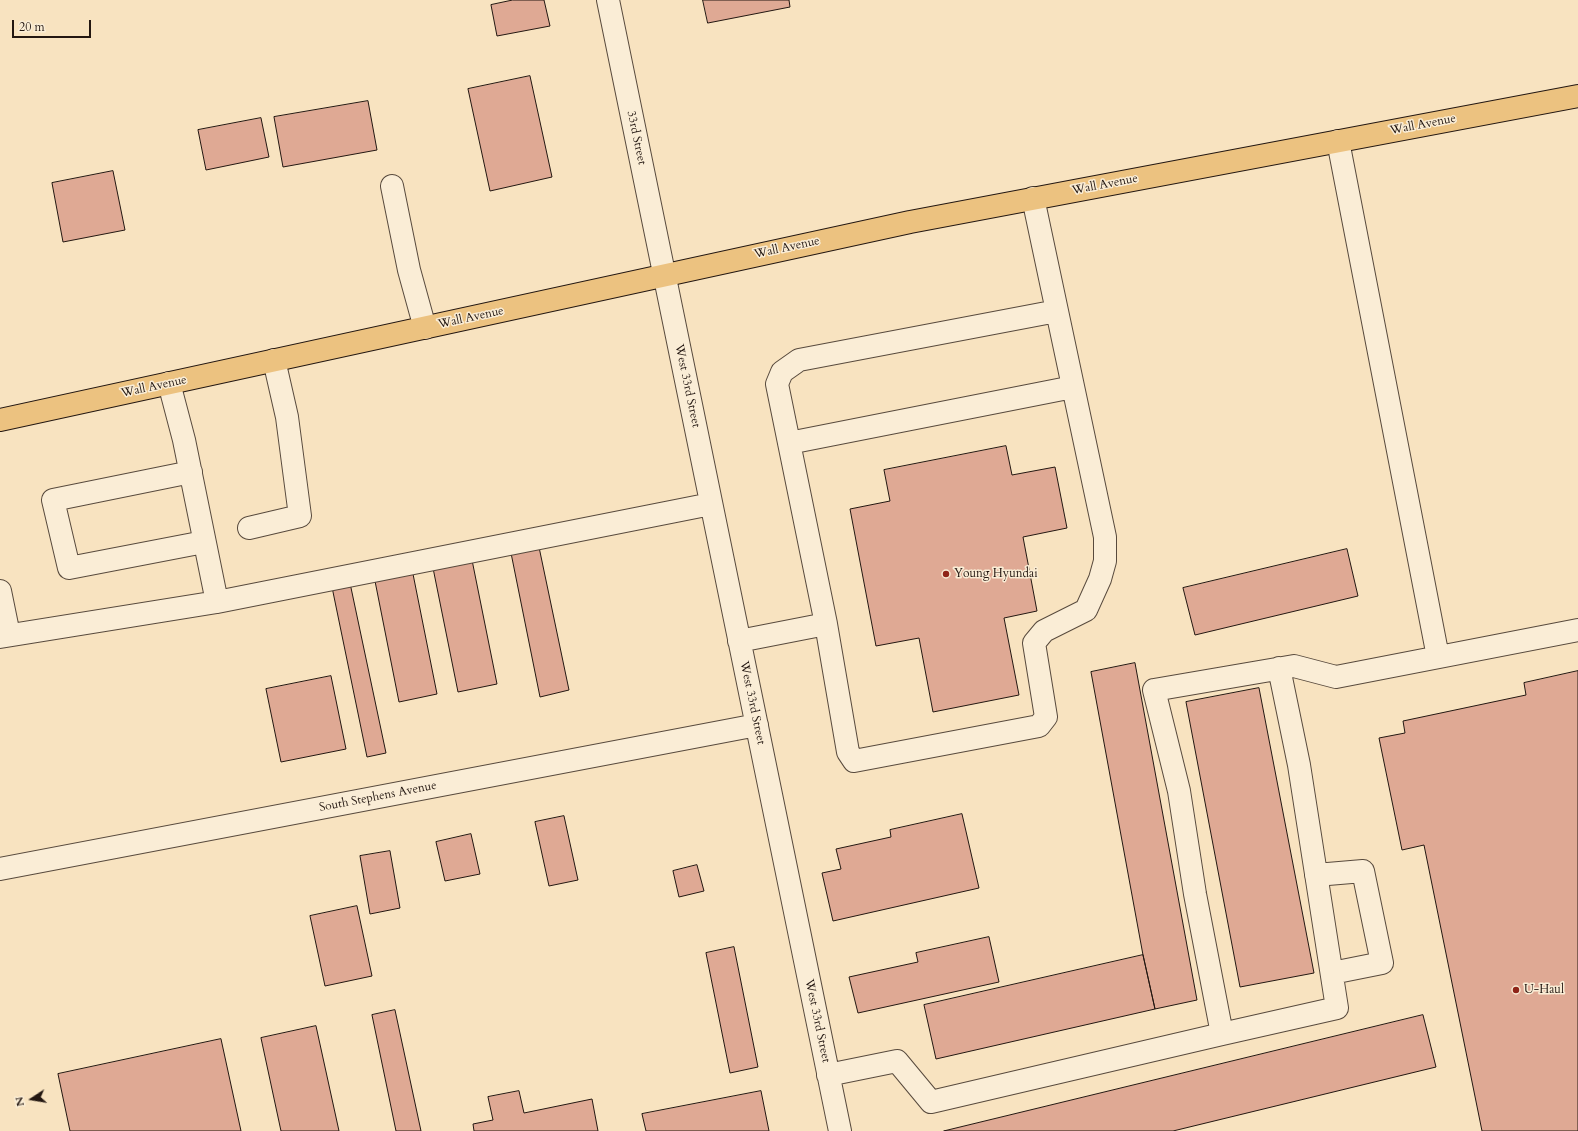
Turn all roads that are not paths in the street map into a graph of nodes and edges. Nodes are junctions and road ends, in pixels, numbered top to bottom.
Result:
1 (608, 0) edge
2 (1578, 96) edge
3 (1338, 141) junction
4 (392, 186) dead end
5 (1033, 198) junction
6 (664, 275) junction
7 (1057, 311) junction
8 (425, 328) junction
9 (274, 360) junction
10 (169, 383) junction
11 (1074, 387) junction
12 (0, 420) edge
13 (790, 443) junction
14 (190, 472) junction
15 (711, 504) junction
16 (249, 528) dead end
17 (204, 542) junction
18 (0, 591) edge
19 (217, 602) junction
20 (826, 624) junction
21 (1578, 630) edge
22 (5, 636) edge
23 (739, 641) junction
24 (1438, 657) junction
25 (1279, 668) junction
26 (757, 725) junction
27 (0, 869) edge
28 (1316, 875) junction
29 (1332, 973) junction
30 (1222, 1034) junction
31 (828, 1075) junction
32 (840, 1131) edge

1 - 6 street, 33rd Street
2 - 3 main road, Wall Avenue
3 - 5 main road, Wall Avenue
3 - 24 street
4 - 8 street
5 - 6 main road, Wall Avenue
5 - 7 street
6 - 8 main road, Wall Avenue
6 - 15 street, West 33rd Street
7 - 11 street
7 - 13 street
8 - 9 main road, Wall Avenue
9 - 10 main road, Wall Avenue
9 - 16 street
10 - 12 main road, Wall Avenue
10 - 14 street
11 - 13 street
11 - 20 street
13 - 20 street
14 - 17 street
14 - 17 street
15 - 19 street
15 - 23 street, West 33rd Street
17 - 19 street
18 - 22 street
19 - 22 street
20 - 23 street
21 - 24 street
23 - 26 street, West 33rd Street
24 - 25 street
25 - 28 street
25 - 30 street
26 - 27 street, South Stephens Avenue
26 - 31 street, West 33rd Street
28 - 29 street
28 - 29 street
29 - 30 street
30 - 31 street
31 - 32 street, West 33rd Street

